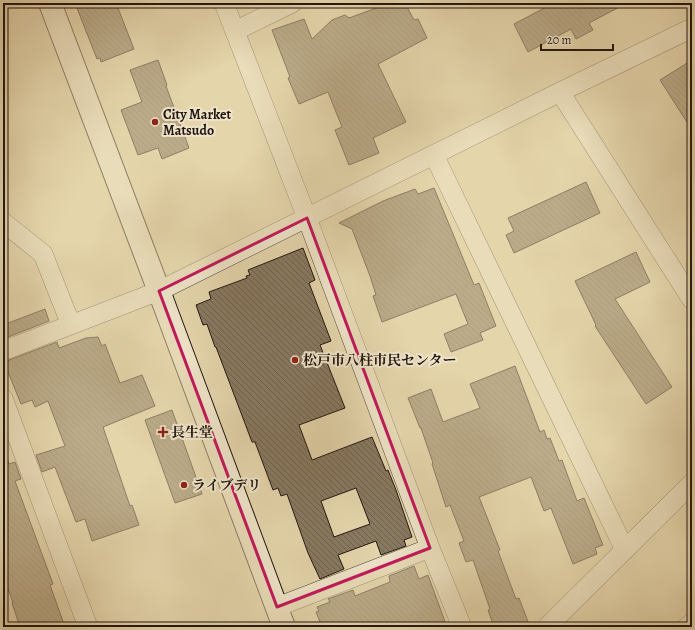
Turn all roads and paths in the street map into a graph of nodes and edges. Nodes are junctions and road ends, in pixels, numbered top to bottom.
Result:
1 (50, 3) edge
2 (224, 3) edge
3 (292, 3) edge
4 (692, 28) edge
5 (235, 31) junction
6 (560, 92) junction
7 (434, 155) junction
8 (307, 218) junction
9 (3, 222) edge
10 (160, 291) junction
11 (692, 300) edge
12 (71, 325) junction
13 (3, 351) edge
14 (3, 398) edge
15 (692, 483) edge
16 (430, 548) junction
17 (625, 550) junction
18 (280, 617) edge
19 (692, 622) edge
20 (88, 627) edge
21 (462, 627) edge
22 (547, 627) edge
23 (687, 627) edge

1 - 10 street
2 - 5 street
3 - 5 street
4 - 6 street
5 - 8 street
6 - 7 street
6 - 11 street
7 - 8 street
7 - 17 street
8 - 10 street
8 - 16 street
9 - 12 street
10 - 12 street
10 - 18 street
12 - 13 street
14 - 20 street
15 - 17 street
16 - 18 street
16 - 21 street
17 - 22 street
19 - 23 street

